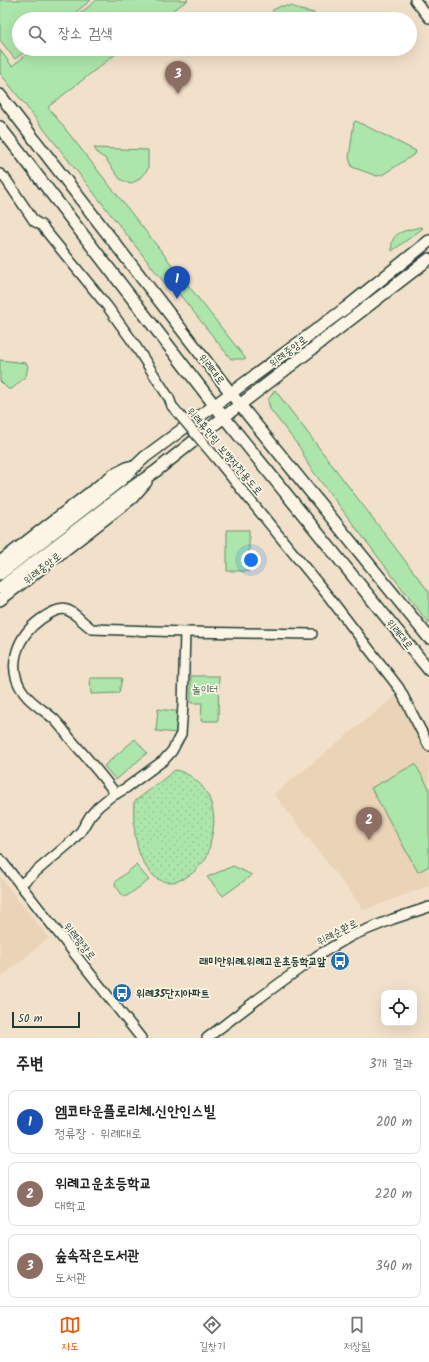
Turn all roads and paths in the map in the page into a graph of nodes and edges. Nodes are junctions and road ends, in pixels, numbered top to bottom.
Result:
1 (414, 0) edge
2 (429, 18) edge
3 (0, 95) edge
4 (0, 127) edge
5 (0, 174) edge
6 (429, 241) edge
7 (429, 260) edge
8 (232, 394) junction
9 (240, 405) junction
10 (216, 406) junction
11 (224, 417) junction
12 (145, 458) junction
13 (156, 471) junction
14 (0, 562) edge
15 (0, 574) edge
16 (0, 588) edge
17 (0, 600) edge
18 (185, 632) junction
19 (312, 634) dead end
20 (429, 638) edge
21 (429, 670) edge
22 (429, 746) edge
23 (116, 794) junction
24 (0, 859) edge
25 (20, 885) junction
26 (429, 907) edge
27 (141, 1038) edge
28 (207, 1038) edge

1 - 2 street
3 - 8 main road, 위례대로
4 - 10 main road, 위례대로
5 - 22 street, 위례휴먼링 보행자전용도로, bridge
6 - 8 main road, 위례중앙로
7 - 9 main road, 위례중앙로
8 - 9 main road, 위례대로
8 - 10 main road, 위례중앙로
9 - 11 main road, 위례중앙로
9 - 20 main road, 위례대로
10 - 11 main road, 위례대로
10 - 12 main road, 위례중앙로
11 - 13 main road, 위례중앙로
11 - 21 main road, 위례대로
12 - 14 main road, 위례중앙로
12 - 15 main road, 위례중앙로
13 - 16 main road, 위례중앙로
13 - 17 main road, 위례중앙로
18 - 19 street
18 - 23 street
18 - 23 street
23 - 25 street
24 - 25 street, 위례광장로
25 - 27 street, 위례광장로
26 - 28 street, 위례순환로

